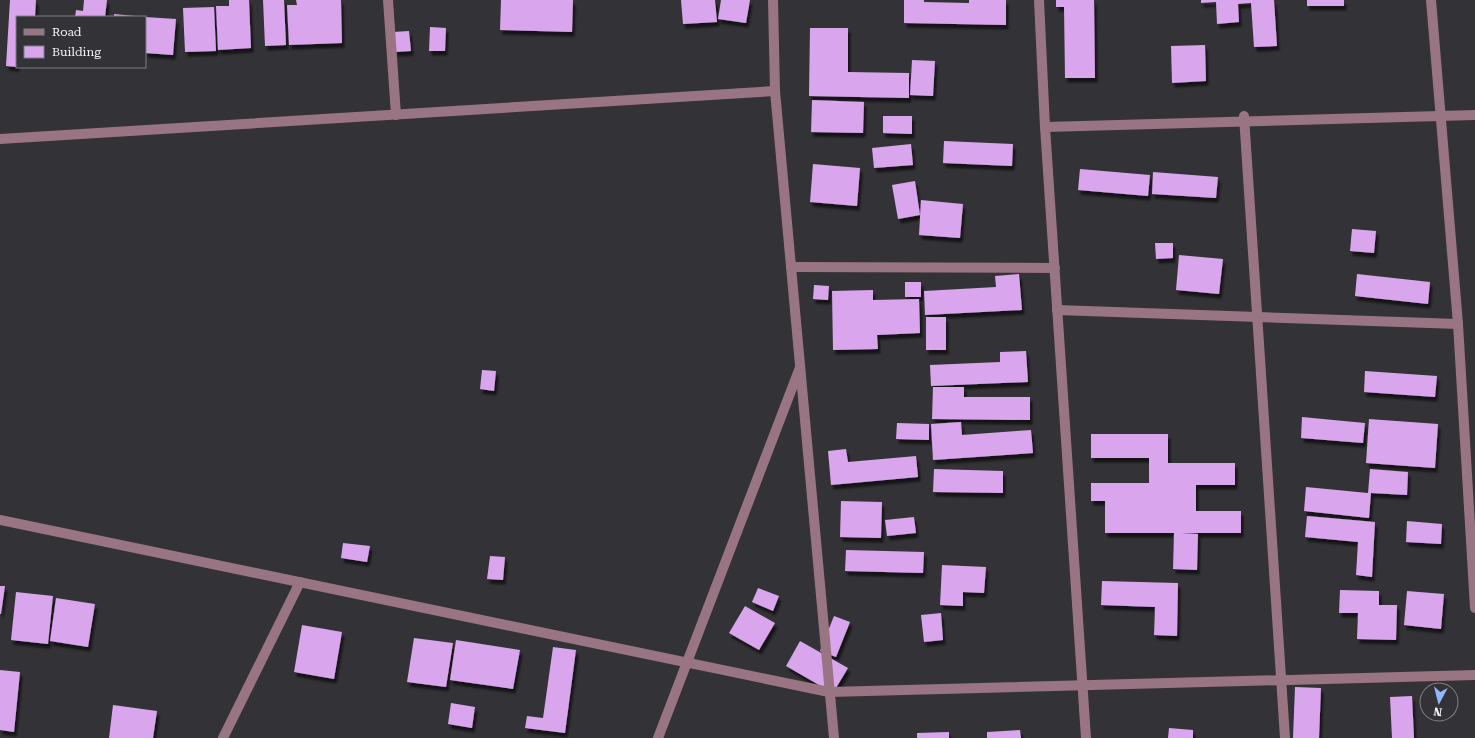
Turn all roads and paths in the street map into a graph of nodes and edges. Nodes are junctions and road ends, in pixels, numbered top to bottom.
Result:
1 (388, 0) edge
2 (773, 0) edge
3 (1039, 0) edge
4 (1431, 0) edge
5 (775, 91) junction
6 (396, 115) junction
7 (1475, 115) edge
8 (1441, 116) junction
9 (1244, 119) junction
10 (1045, 127) junction
11 (0, 139) edge
12 (791, 267) junction
13 (1055, 268) junction
14 (1057, 310) junction
15 (1257, 317) junction
16 (1458, 324) junction
17 (800, 368) junction
18 (0, 520) edge
19 (300, 582) junction
20 (1475, 608) edge
21 (687, 662) junction
22 (1475, 675) edge
23 (1281, 681) junction
24 (1083, 686) junction
25 (829, 692) junction
26 (223, 738) edge
27 (658, 738) edge
28 (834, 738) edge
29 (1086, 738) edge
30 (1285, 738) edge

1 - 6 street
2 - 5 street
3 - 10 street
4 - 8 street
5 - 6 street
5 - 12 street
6 - 11 street
7 - 8 street
8 - 9 street
8 - 16 street
9 - 10 street
9 - 15 street
10 - 13 street
12 - 13 street
12 - 17 street
13 - 14 street
14 - 15 street
14 - 24 street
15 - 16 street
15 - 23 street
16 - 20 street
17 - 21 street
17 - 25 street
18 - 19 street
19 - 21 street
19 - 26 street
21 - 25 street
21 - 27 street
22 - 23 street
23 - 24 street
23 - 30 street
24 - 25 street
24 - 29 street
25 - 28 street

